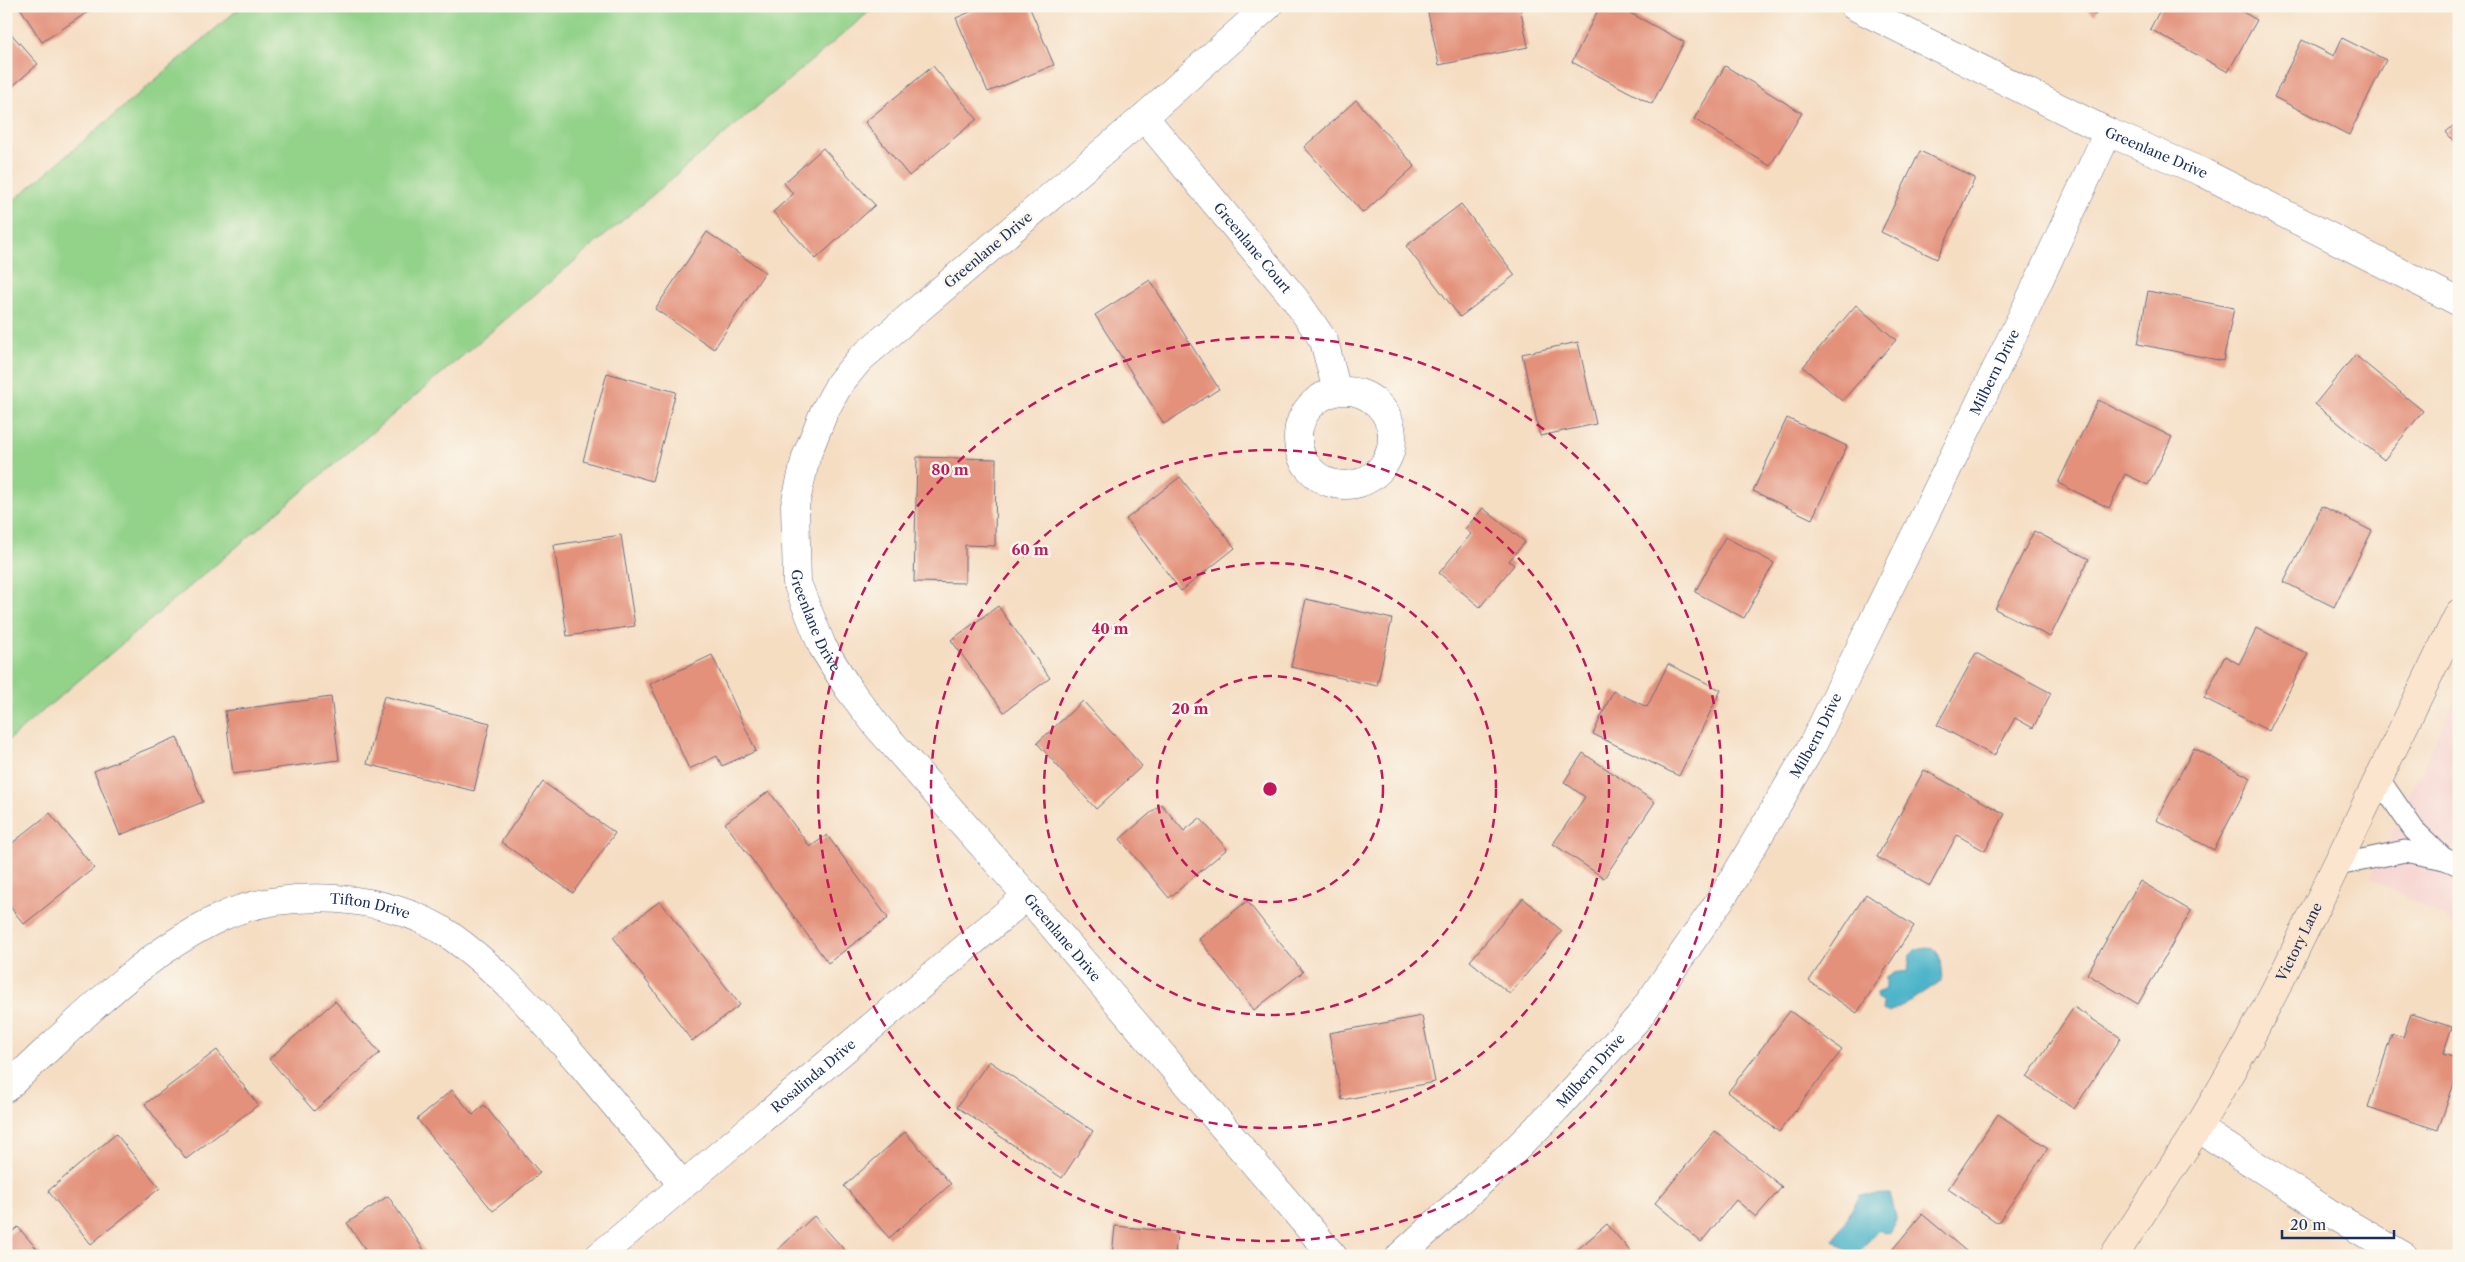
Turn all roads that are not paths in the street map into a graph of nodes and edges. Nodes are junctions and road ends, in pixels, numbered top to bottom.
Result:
1 (1268, 6) edge
2 (1854, 6) edge
3 (1144, 118) junction
4 (2108, 132) junction
5 (2459, 302) edge
6 (1337, 391) dead end
7 (2459, 614) edge
8 (2378, 778) junction
9 (2452, 862) edge
10 (2338, 865) junction
11 (1027, 896) junction
12 (6, 1088) edge
13 (2198, 1128) junction
14 (682, 1184) junction
15 (599, 1256) edge
16 (1333, 1256) edge
17 (1400, 1256) edge
18 (2114, 1256) edge
19 (2404, 1256) edge

1 - 3 street, Greenlane Drive
2 - 4 street, Greenlane Drive
3 - 6 street, Greenlane Court
3 - 11 street, Greenlane Drive
4 - 5 street, Greenlane Drive
4 - 17 street, Milbern Drive
7 - 8 street, Victory Lane
8 - 9 lane
8 - 10 street, Victory Lane
9 - 10 lane
10 - 13 street, Victory Lane
11 - 14 street, Rosalinda Drive
11 - 16 street, Greenlane Drive
12 - 14 street, Tifton Drive
13 - 18 street, Victory Lane
13 - 19 street
14 - 15 street, Rosalinda Drive

